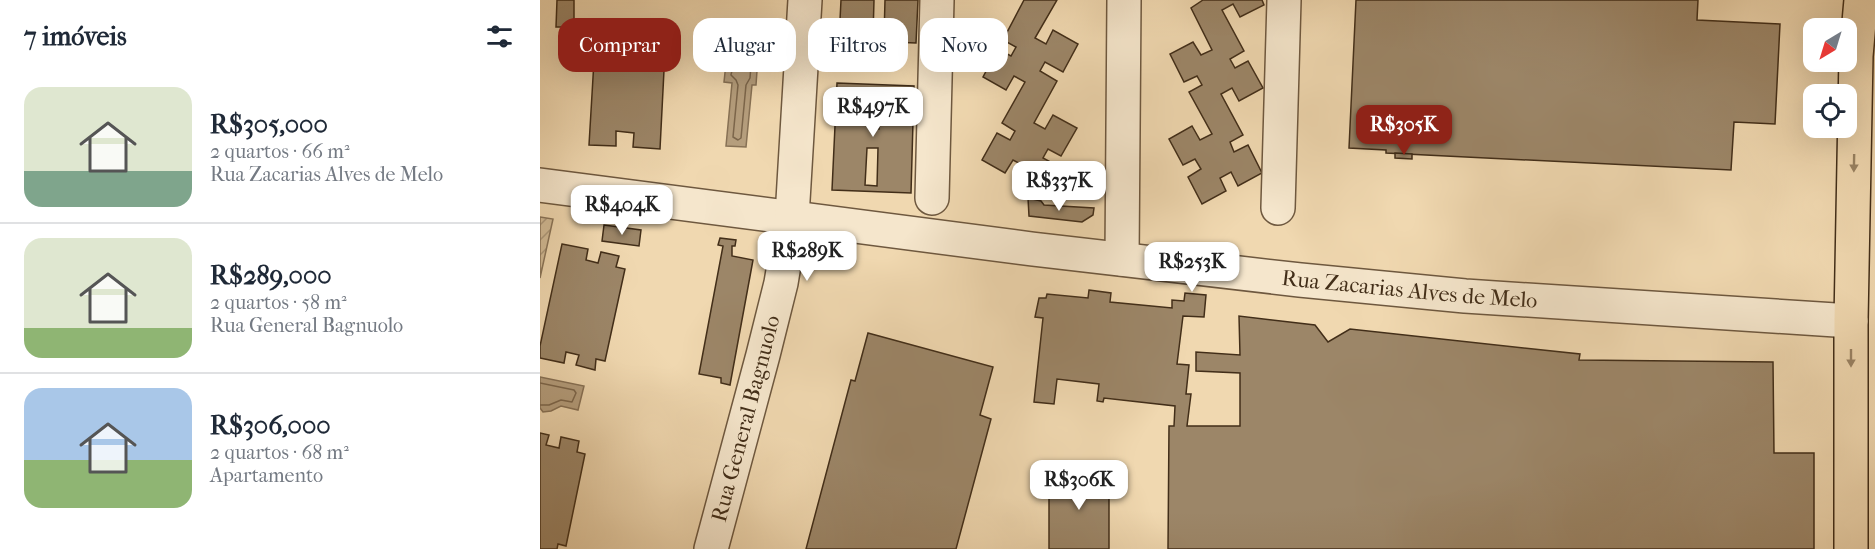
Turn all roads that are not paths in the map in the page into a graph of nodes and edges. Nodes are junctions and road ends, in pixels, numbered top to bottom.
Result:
1 (805, 0) edge
2 (937, 0) edge
3 (1124, 0) edge
4 (1284, 0) edge
5 (1861, 0) edge
6 (540, 185) edge
7 (932, 198) dead end
8 (1278, 208) dead end
9 (792, 217) junction
10 (1122, 259) junction
11 (1851, 321) junction
12 (711, 549) edge
13 (1851, 549) edge

1 - 9 street, Rua General Bagnuolo
2 - 7 street
3 - 10 street
4 - 8 street
5 -> 11 highway
6 - 9 street, Rua Zacarias Alves de Melo
9 - 10 street, Rua Zacarias Alves de Melo
9 - 12 street, Rua General Bagnuolo
10 - 11 street, Rua Zacarias Alves de Melo
11 -> 13 highway

